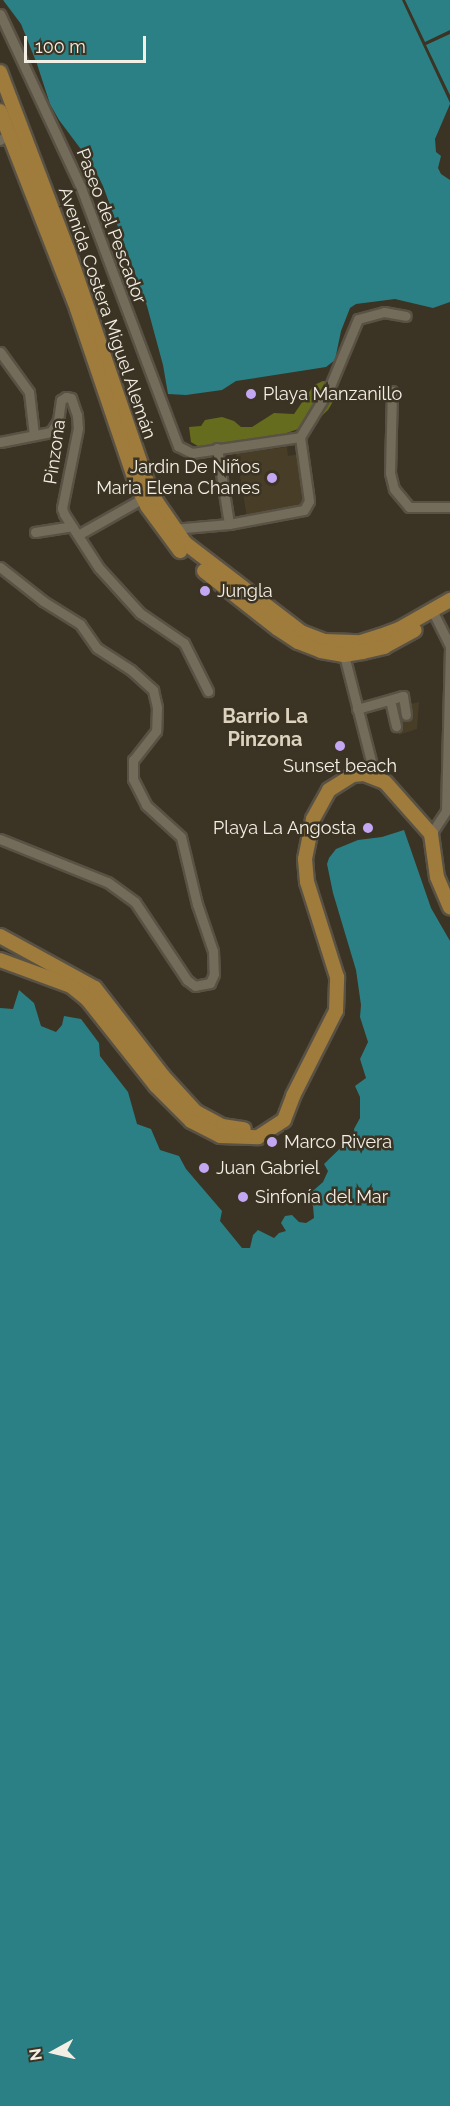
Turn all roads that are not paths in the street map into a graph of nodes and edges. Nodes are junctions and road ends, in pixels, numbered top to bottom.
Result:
1 (0, 14) edge
2 (0, 72) edge
3 (0, 111) edge
4 (4, 137) edge
5 (406, 316) dead end
6 (0, 352) edge
7 (392, 391) dead end
8 (34, 435) junction
9 (300, 437) junction
10 (0, 442) edge
11 (217, 448) junction
12 (148, 496) junction
13 (450, 507) edge
14 (229, 524) junction
15 (72, 526) junction
16 (35, 532) dead end
17 (171, 532) junction
18 (78, 535) junction
19 (0, 567) edge
20 (450, 600) edge
21 (440, 612) edge
22 (344, 655) junction
23 (208, 691) dead end
24 (390, 699) junction
25 (357, 709) junction
26 (406, 714) dead end
27 (396, 726) dead end
28 (375, 777) junction
29 (432, 834) junction
30 (0, 839) edge
31 (450, 907) edge
32 (0, 936) edge
33 (0, 960) edge
34 (293, 1096) junction

1 - 11 street, Paseo del Pescador
2 - 12 main road, Avenida Costera Miguel Alemán
3 - 4 main road, Avenida Costera Miguel Alemán
4 - 12 main road, Avenida Costera Miguel Alemán
5 - 9 street
6 - 8 street
7 - 13 street
8 - 10 street
8 - 15 street, Pinzona
9 - 11 street
9 - 14 street
11 - 14 street
12 - 17 main road, Avenida Costera Miguel Alemán
12 - 18 street
14 - 17 street
15 - 16 street
15 - 18 street, Pinzona
17 - 21 main road, Avenida Costera Miguel Alemán
17 - 22 main road, Avenida Costera Miguel Alemán
18 - 23 street, Pinzona
19 - 30 street
20 - 21 main road, Avenida Costera Miguel Alemán
21 - 22 main road, Avenida Costera Miguel Alemán
21 - 29 street
22 - 25 street
24 - 25 street
24 - 26 street
24 - 27 street
25 - 28 street
28 - 29 main road
28 - 34 main road
29 - 31 main road
32 - 34 main road
33 - 34 main road

